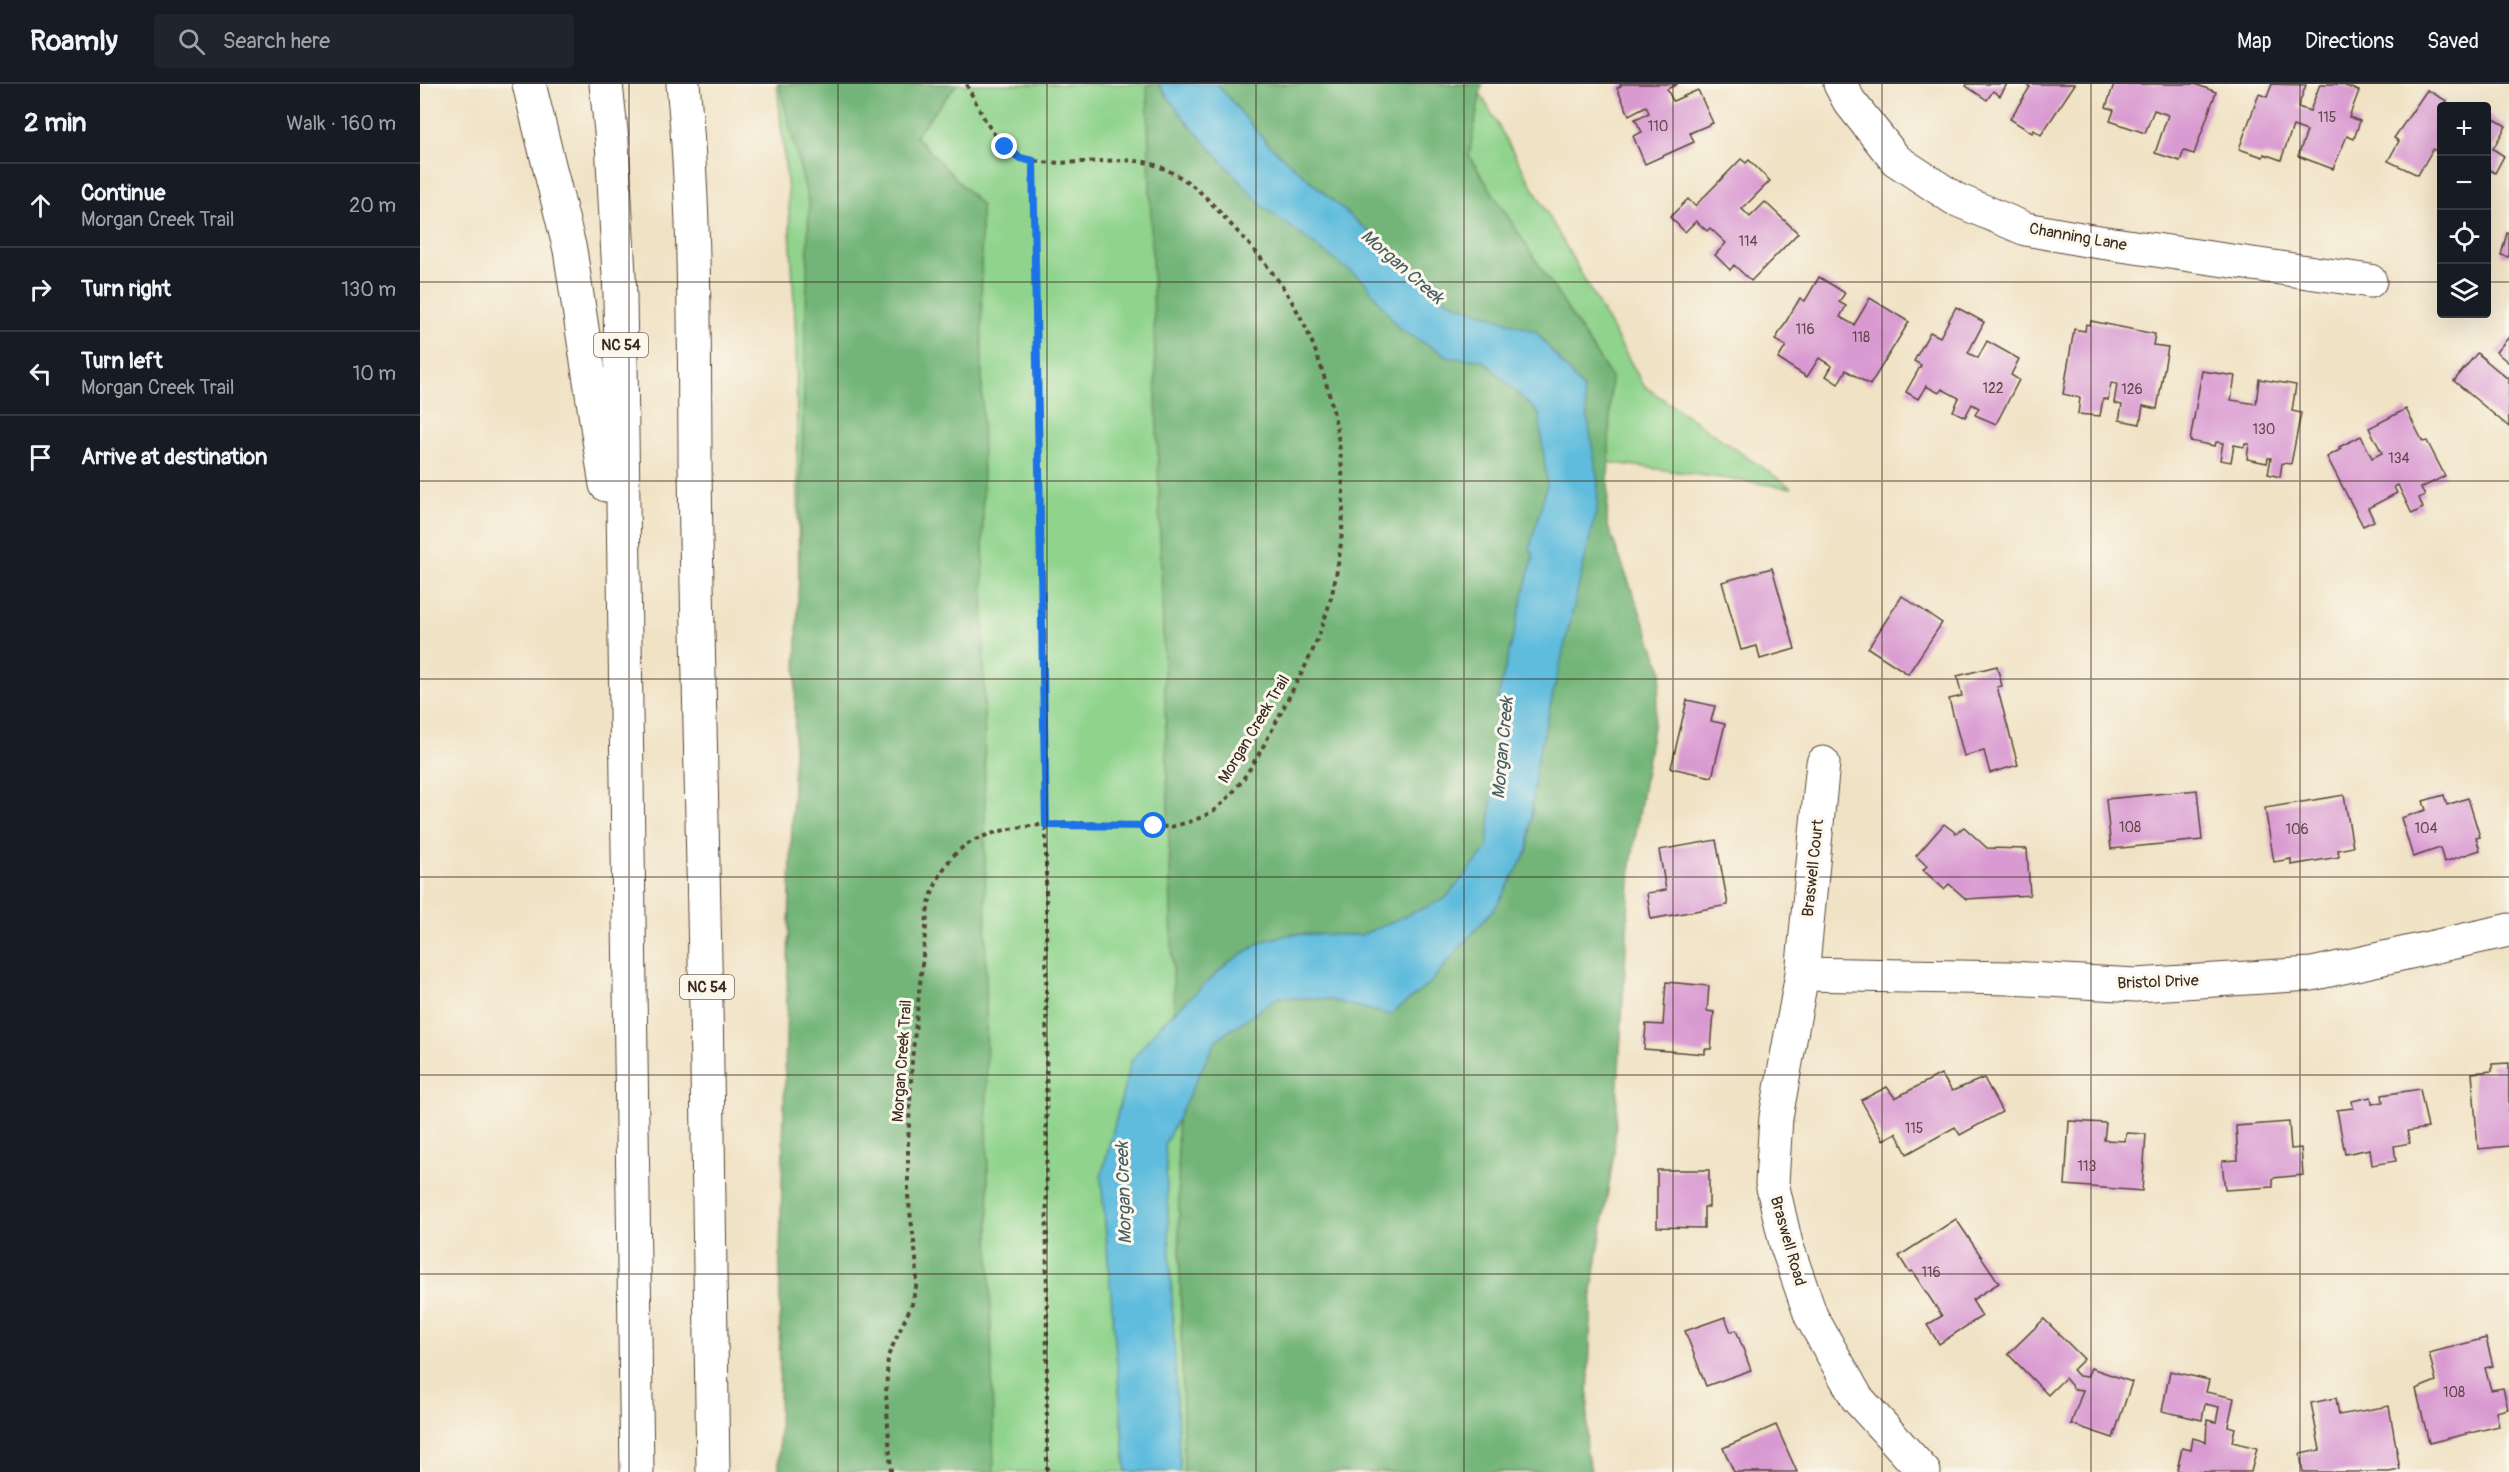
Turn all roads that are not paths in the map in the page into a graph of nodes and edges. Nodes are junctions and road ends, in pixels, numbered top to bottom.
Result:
1 (529, 84) edge
2 (606, 84) edge
3 (683, 84) edge
4 (1840, 84) edge
5 (2370, 281) dead end
6 (624, 606) junction
7 (1823, 763) dead end
8 (2509, 930) edge
9 (1802, 974) junction
10 (637, 1472) edge
11 (713, 1472) edge
12 (1924, 1472) edge

1 - 6 main road
2 - 6 main road, NC 54
3 - 11 main road, NC 54
4 - 5 main road, Channing Lane
6 - 10 main road, NC 54
7 - 9 main road, Braswell Court
8 - 9 main road, Bristol Drive
9 - 12 main road, Braswell Road

